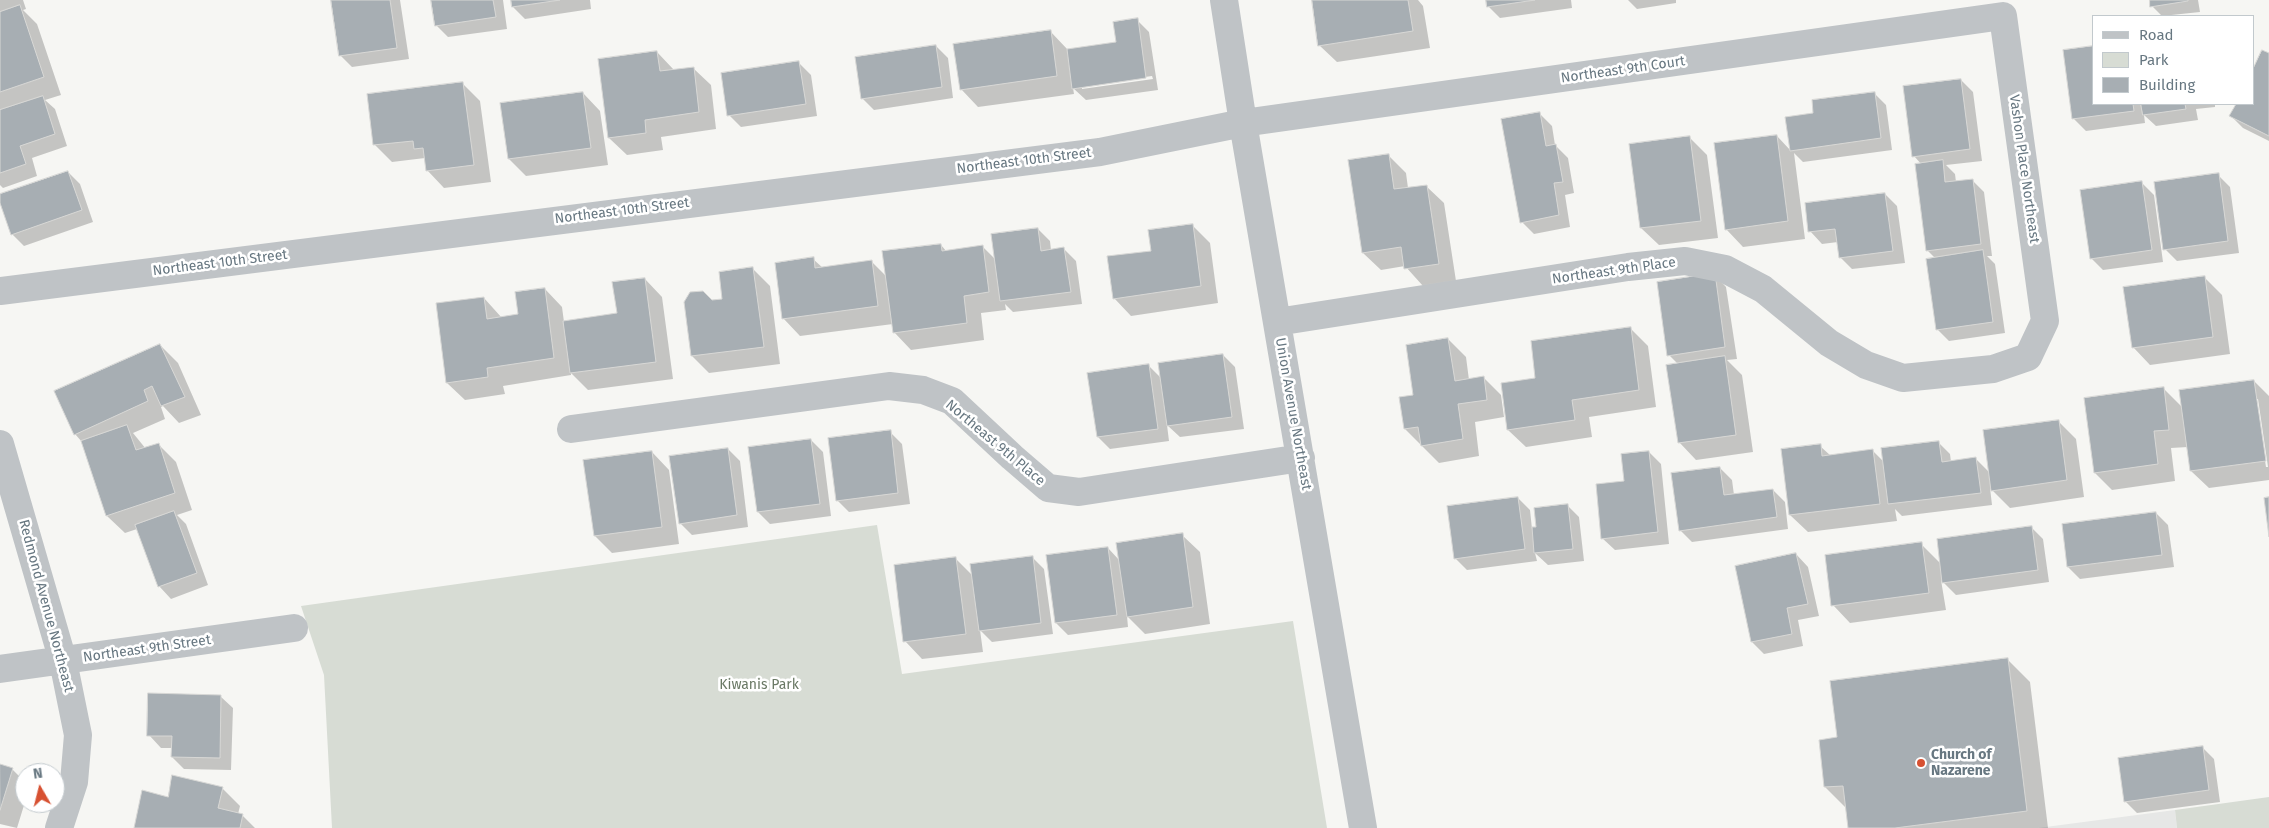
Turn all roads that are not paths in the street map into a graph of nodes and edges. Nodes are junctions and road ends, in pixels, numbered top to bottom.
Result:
1 (1224, 0) edge
2 (2008, 8) edge
3 (1243, 123) junction
4 (0, 291) edge
5 (2045, 321) joint
6 (1278, 322) junction
7 (571, 429) dead end
8 (0, 444) edge
9 (1301, 458) junction
10 (294, 628) dead end
11 (63, 661) junction
12 (0, 669) edge
13 (59, 828) edge
14 (1363, 828) edge

1 - 3 street, Union Avenue Northeast
2 - 3 street, Northeast 9th Court
2 - 5 street, Vashon Place Northeast
3 - 4 street, Northeast 10th Street
3 - 6 street, Union Avenue Northeast
5 - 6 street, Northeast 9th Place
6 - 9 street, Union Avenue Northeast
7 - 9 street, Northeast 9th Place
8 - 11 street, Redmond Avenue Northeast
9 - 14 street, Union Avenue Northeast
10 - 11 street, Northeast 9th Street
11 - 12 street, Northeast 9th Street
11 - 13 street, Redmond Avenue Northeast

